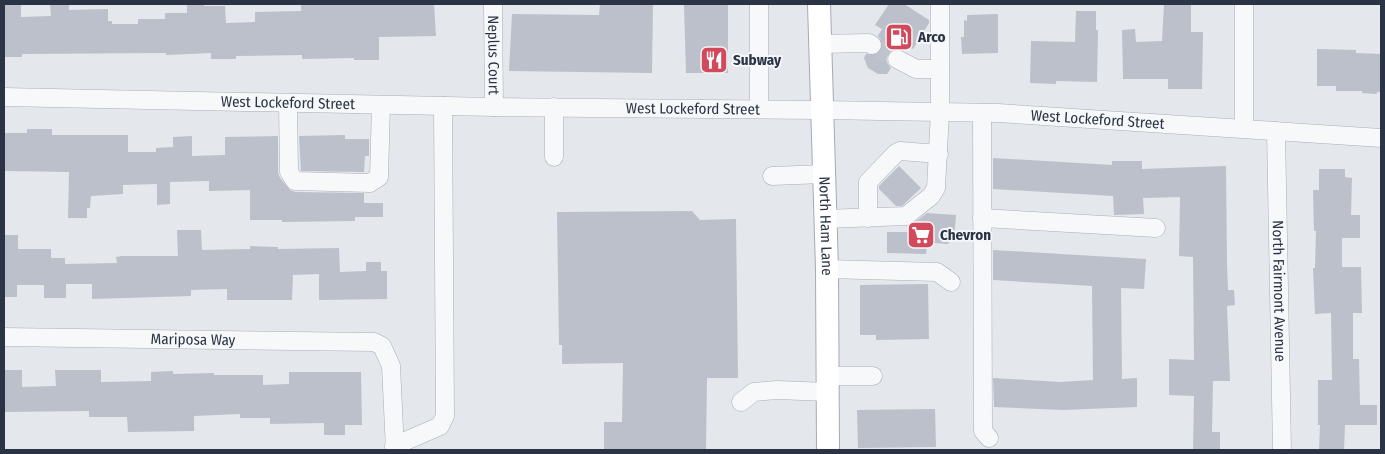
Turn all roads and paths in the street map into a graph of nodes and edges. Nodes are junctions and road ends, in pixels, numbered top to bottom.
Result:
1 (493, 4) edge
2 (759, 4) edge
3 (819, 4) edge
4 (940, 4) edge
5 (1244, 4) edge
6 (820, 44) junction
7 (872, 45) tunnel mouth
8 (897, 59) tunnel mouth
9 (940, 69) junction
10 (4, 98) edge
11 (288, 103) junction
12 (381, 105) junction
13 (443, 106) junction
14 (494, 107) junction
15 (554, 108) junction
16 (759, 109) junction
17 (822, 110) junction
18 (940, 112) junction
19 (982, 113) junction
20 (1244, 128) junction
21 (1276, 131) junction
22 (1381, 138) edge
23 (939, 154) junction
24 (554, 157) dead end
25 (824, 174) junction
26 (772, 176) dead end
27 (868, 218) junction
28 (982, 218) junction
29 (825, 219) junction
30 (1156, 228) dead end
31 (827, 269) junction
32 (951, 282) dead end
33 (4, 336) edge
34 (873, 376) dead end
35 (828, 384) junction
36 (741, 402) dead end
37 (989, 438) dead end
38 (394, 448) edge
39 (828, 450) edge
40 (1282, 450) edge

1 - 14 street, Neplus Court
2 - 16 street
3 - 6 main road, North Ham Lane
4 - 9 street
5 - 20 street
6 - 7 street
6 - 17 main road, North Ham Lane
8 - 9 street
9 - 18 street
10 - 11 street, West Lockeford Street
11 - 12 street, West Lockeford Street
11 - 12 street
12 - 13 street, West Lockeford Street
13 - 14 street, West Lockeford Street
13 - 38 street
14 - 15 street, West Lockeford Street
15 - 16 street, West Lockeford Street
15 - 24 street
16 - 17 street, West Lockeford Street
17 - 18 street, West Lockeford Street
17 - 25 main road, North Ham Lane
18 - 19 street, West Lockeford Street
18 - 23 street
19 - 20 street, West Lockeford Street
19 - 28 street
20 - 21 street, West Lockeford Street
21 - 22 street, West Lockeford Street
21 - 40 street, North Fairmont Avenue
23 - 27 street
23 - 27 street
25 - 26 street
25 - 29 main road, North Ham Lane
27 - 29 street
28 - 30 street
28 - 37 street
29 - 31 main road, North Ham Lane
31 - 32 street
31 - 35 main road, North Ham Lane
33 - 38 street, Mariposa Way
34 - 35 street
35 - 36 street
35 - 39 main road, North Ham Lane

